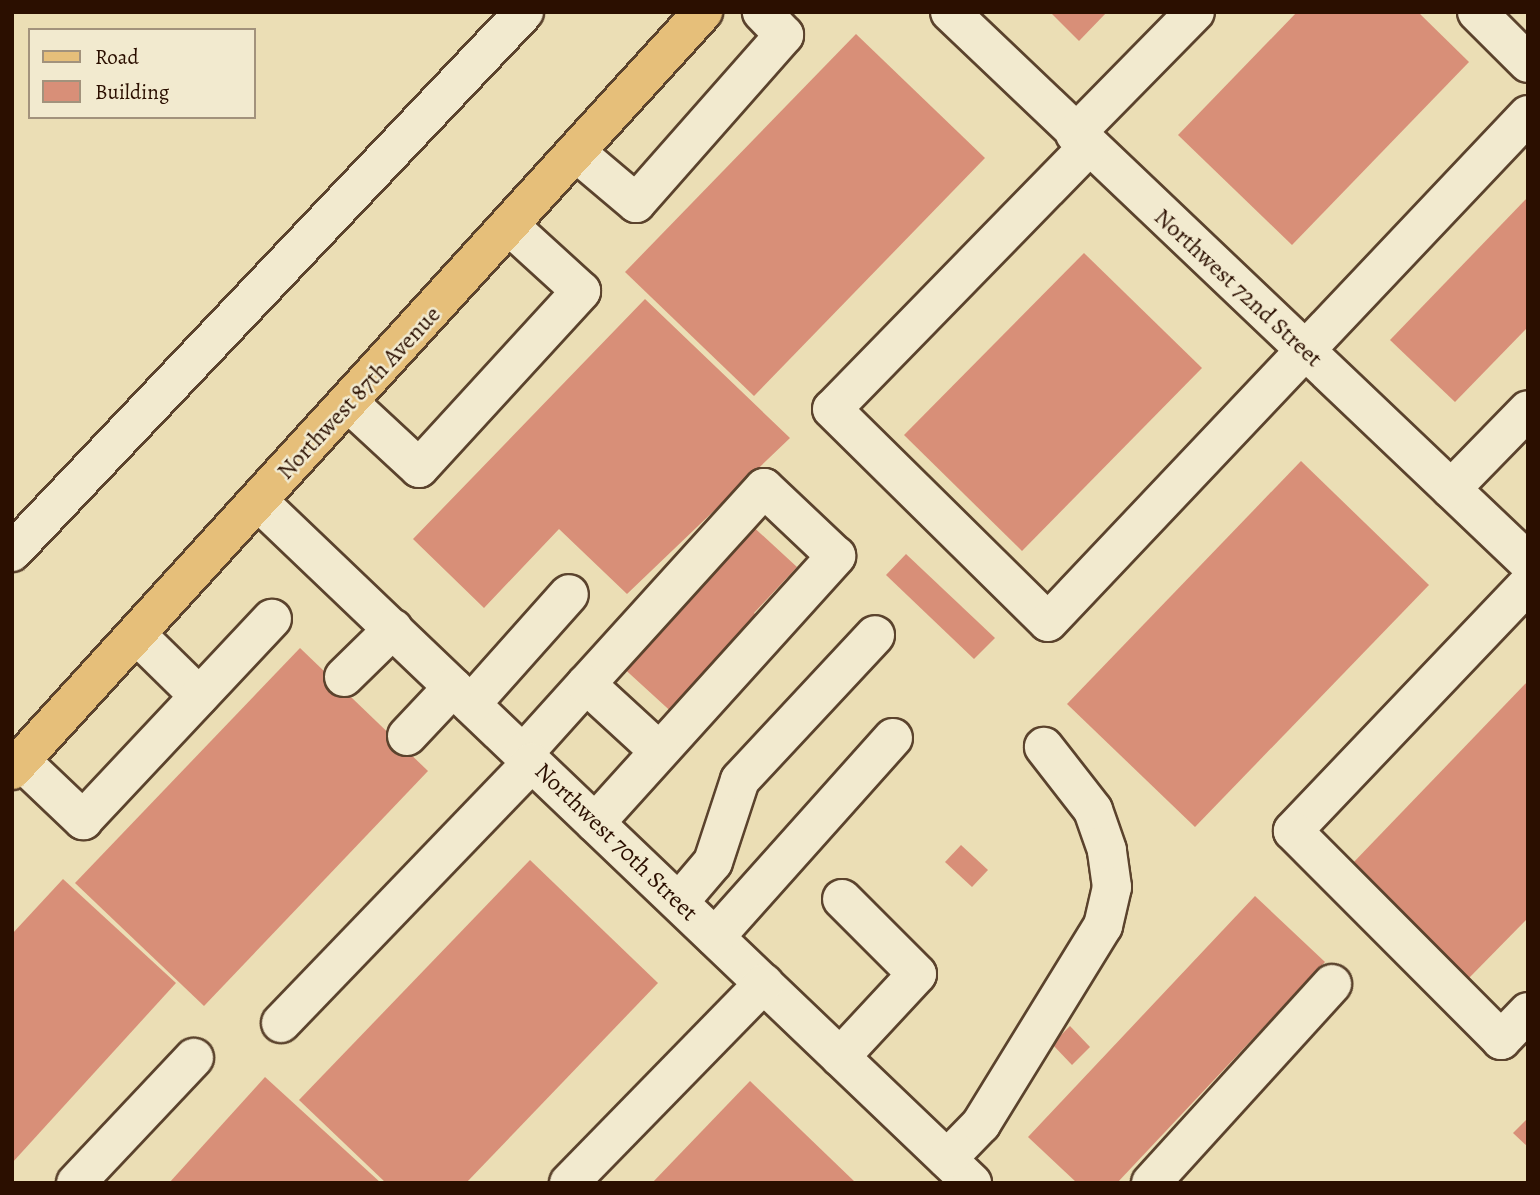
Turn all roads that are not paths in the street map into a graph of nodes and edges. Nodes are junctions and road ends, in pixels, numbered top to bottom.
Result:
1 (524, 12) edge
2 (702, 12) edge
3 (762, 12) edge
4 (950, 12) edge
5 (1195, 12) edge
6 (1477, 12) edge
7 (1528, 63) edge
8 (1528, 116) edge
9 (1081, 141) junction
10 (578, 154) junction
11 (512, 227) junction
12 (1307, 354) junction
13 (350, 404) junction
14 (1528, 410) edge
15 (1451, 489) junction
16 (260, 502) junction
17 (12, 552) edge
18 (1528, 562) edge
19 (1528, 584) edge
20 (569, 594) dead end
21 (272, 619) dead end
22 (393, 629) junction
23 (137, 635) junction
24 (875, 635) dead end
25 (344, 677) dead end
26 (586, 684) junction
27 (200, 696) junction
28 (462, 696) junction
29 (407, 736) dead end
30 (893, 738) dead end
31 (1044, 747) dead end
32 (659, 751) junction
33 (528, 758) junction
34 (17, 766) edge
35 (595, 823) junction
36 (842, 899) dead end
37 (678, 902) junction
38 (715, 937) junction
39 (764, 983) junction
40 (1332, 984) dead end
41 (1528, 1012) edge
42 (281, 1023) dead end
43 (840, 1057) junction
44 (194, 1058) dead end
45 (963, 1176) edge
46 (76, 1183) edge
47 (569, 1183) edge
48 (1151, 1183) edge

1 - 17 street
2 - 10 main road, Northwest 87th Avenue
3 - 10 street
4 - 9 street, Northwest 72nd Street
5 - 9 street
6 - 7 street
8 - 12 street
9 - 12 street, Northwest 72nd Street
9 - 12 street
10 - 11 main road, Northwest 87th Avenue
11 - 13 main road, Northwest 87th Avenue
11 - 13 street
12 - 15 street, Northwest 72nd Street
13 - 16 main road, Northwest 87th Avenue
14 - 15 street
15 - 18 street, Northwest 72nd Street
16 - 22 street, Northwest 70th Street
16 - 23 main road, Northwest 87th Avenue
19 - 41 street
20 - 28 street
21 - 27 street
22 - 25 street
22 - 28 street, Northwest 70th Street
23 - 27 street
23 - 34 main road, Northwest 87th Avenue
24 - 37 street
26 - 32 street
26 - 32 street
26 - 33 street
27 - 34 street
28 - 29 street
28 - 33 street, Northwest 70th Street
30 - 38 street
31 - 45 street
32 - 35 street
33 - 35 street, Northwest 70th Street
33 - 42 street
35 - 37 street, Northwest 70th Street
36 - 43 street
37 - 38 street, Northwest 70th Street
38 - 39 street, Northwest 70th Street
39 - 43 street, Northwest 70th Street
39 - 47 street
40 - 48 street
43 - 45 street, Northwest 70th Street
44 - 46 street

